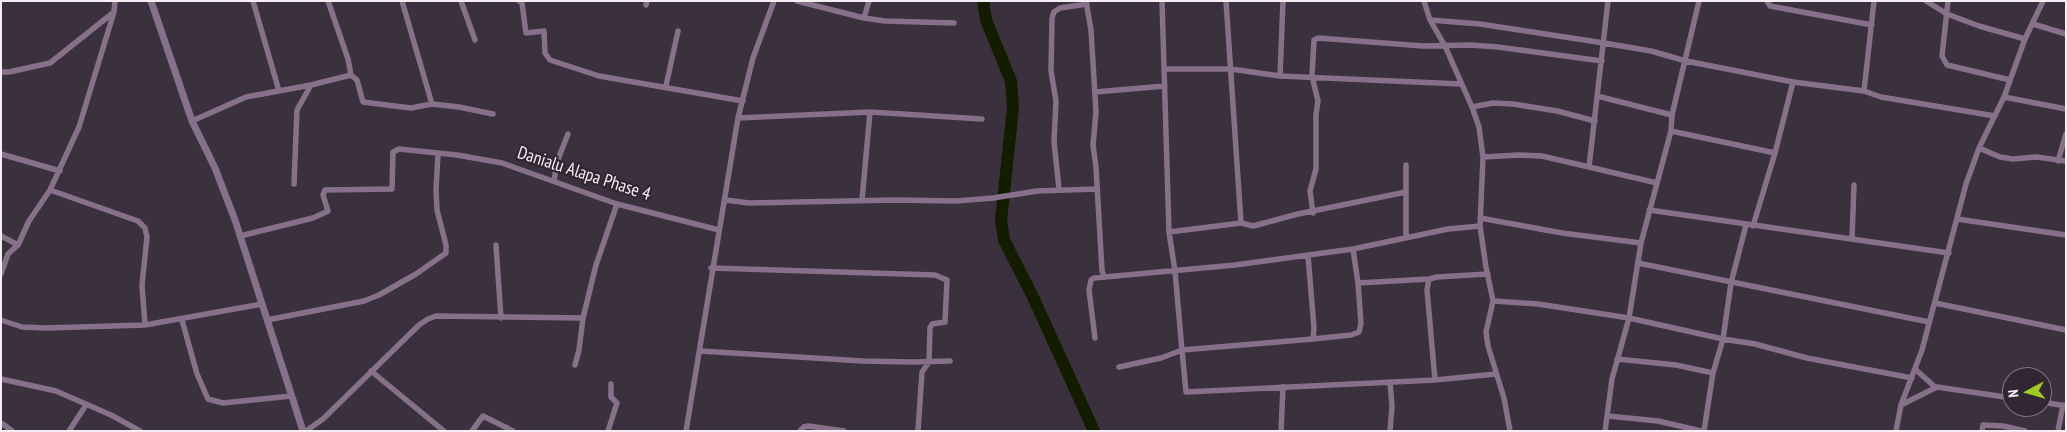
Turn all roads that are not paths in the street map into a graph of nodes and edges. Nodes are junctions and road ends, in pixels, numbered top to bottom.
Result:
1 (115, 1) edge
2 (151, 1) edge
3 (253, 1) edge
4 (328, 1) edge
5 (402, 1) edge
6 (461, 1) edge
7 (519, 1) edge
8 (774, 1) edge
9 (798, 1) edge
10 (869, 1) edge
11 (1162, 1) edge
12 (1226, 1) edge
13 (1283, 1) edge
14 (1424, 1) edge
15 (1608, 1) edge
16 (1699, 1) edge
17 (1767, 1) edge
18 (1874, 1) edge
19 (1926, 1) edge
20 (1948, 1) edge
21 (2043, 1) edge
22 (1087, 2) edge
23 (114, 12) junction
24 (1947, 14) junction
25 (864, 18) junction
26 (1430, 20) junction
27 (954, 23) dead end
28 (2033, 24) junction
29 (1872, 25) junction
30 (678, 31) dead end
31 (2066, 34) edge
32 (2025, 39) junction
33 (475, 40) dead end
34 (1604, 43) junction
35 (1445, 46) junction
36 (1602, 60) junction
37 (1686, 61) junction
38 (1164, 69) junction
39 (1232, 69) junction
40 (1, 72) edge
41 (351, 75) junction
42 (1280, 76) junction
43 (1312, 76) junction
44 (2010, 80) junction
45 (1793, 82) junction
46 (1461, 84) junction
47 (311, 85) junction
48 (666, 86) junction
49 (1165, 86) junction
50 (280, 91) junction
51 (1864, 91) junction
52 (1095, 92) junction
53 (1597, 96) junction
54 (2004, 98) junction
55 (743, 101) junction
56 (432, 104) junction
57 (1472, 107) junction
58 (2066, 109) edge
59 (870, 112) junction
60 (493, 114) dead end
61 (1672, 115) junction
62 (1995, 116) junction
63 (738, 118) junction
64 (982, 119) dead end
65 (192, 121) junction
66 (1595, 121) junction
67 (1671, 131) junction
68 (568, 134) dead end
69 (2066, 134) edge
70 (1979, 148) junction
71 (1, 154) edge
72 (438, 154) junction
73 (1775, 154) junction
74 (1483, 157) junction
75 (2058, 160) junction
76 (2066, 161) edge
77 (1406, 165) dead end
78 (1589, 167) junction
79 (60, 171) junction
80 (554, 181) junction
81 (1657, 183) junction
82 (294, 184) dead end
83 (1854, 185) dead end
84 (1059, 189) junction
85 (1097, 189) junction
86 (50, 190) junction
87 (1406, 192) junction
88 (725, 200) junction
89 (862, 200) junction
90 (617, 204) junction
91 (1649, 210) junction
92 (1313, 212) junction
93 (1480, 218) junction
94 (1957, 220) junction
95 (1241, 223) junction
96 (1750, 225) junction
97 (1480, 226) junction
98 (719, 230) junction
99 (1169, 232) junction
100 (2066, 235) edge
101 (1, 236) edge
102 (240, 236) junction
103 (1406, 238) junction
104 (1852, 239) junction
105 (1641, 243) junction
106 (18, 245) junction
107 (496, 246) dead end
108 (1353, 249) junction
109 (1949, 253) junction
110 (1308, 255) junction
111 (1638, 263) junction
112 (712, 268) junction
113 (1175, 271) junction
114 (1, 274) edge
115 (1488, 274) junction
116 (1104, 276) junction
117 (1429, 279) junction
118 (1358, 283) junction
119 (1732, 283) junction
120 (1493, 301) junction
121 (1936, 303) junction
122 (262, 304) junction
123 (501, 318) junction
124 (583, 318) junction
125 (1629, 318) junction
126 (1, 320) edge
127 (182, 320) junction
128 (267, 320) junction
129 (1928, 322) junction
130 (144, 325) junction
131 (2066, 330) edge
132 (1096, 338) dead end
133 (1313, 338) junction
134 (1722, 339) junction
135 (1182, 350) junction
136 (700, 351) junction
137 (1617, 359) junction
138 (950, 361) dead end
139 (929, 362) junction
140 (575, 365) dead end
141 (1118, 367) dead end
142 (1915, 369) junction
143 (371, 371) junction
144 (1713, 373) junction
145 (1496, 374) junction
146 (1912, 378) junction
147 (1, 379) edge
148 (1435, 380) junction
149 (1390, 382) junction
150 (611, 384) dead end
151 (1283, 387) junction
152 (1935, 388) junction
153 (292, 396) junction
154 (2002, 397) edge
155 (86, 405) junction
156 (1901, 405) junction
157 (2064, 406) edge
158 (1608, 416) junction
159 (3, 424) dead end
160 (12, 431) edge
161 (70, 431) edge
162 (140, 431) edge
163 (304, 431) edge
164 (444, 431) edge
165 (472, 431) edge
166 (513, 431) edge
167 (608, 431) edge
168 (686, 431) edge
169 (800, 431) edge
170 (844, 431) edge
171 (918, 431) edge
172 (1281, 431) edge
173 (1390, 431) edge
174 (1510, 431) edge
175 (1605, 431) edge
176 (1702, 431) edge
177 (1896, 431) edge
178 (1982, 431) edge
179 (2025, 431) edge
180 (2058, 431) edge

1 - 23 street
2 - 65 street
3 - 50 street
4 - 41 street
5 - 56 street
6 - 33 street
7 - 48 street
8 - 55 street
9 - 25 street
10 - 25 street
11 - 38 street
12 - 39 street
13 - 42 street
14 - 26 street
15 - 34 street
16 - 37 street
17 - 29 street
18 - 29 street
19 - 24 street
20 - 24 street
21 - 28 street
22 - 52 street
22 - 84 street
23 - 40 street
23 - 79 street
24 - 32 street
24 - 44 street
25 - 27 street
26 - 34 street
26 - 35 street
28 - 31 street
28 - 32 street
29 - 51 street
30 - 48 street
32 - 44 street
34 - 36 street
34 - 37 street
35 - 36 street
35 - 43 street
35 - 46 street
36 - 53 street
37 - 45 street
37 - 61 street
38 - 39 street
38 - 49 street
39 - 42 street
39 - 95 street
41 - 47 street
41 - 56 street
42 - 43 street
43 - 46 street
43 - 92 street
44 - 54 street
45 - 51 street
45 - 73 street
46 - 57 street
47 - 50 street
47 - 82 street
48 - 55 street
49 - 52 street
49 - 99 street
50 - 65 street
51 - 62 street
52 - 85 street
53 - 61 street
53 - 66 street
54 - 58 street
54 - 62 street
55 - 63 street
56 - 60 street
57 - 66 street
57 - 74 street
59 - 63 street
59 - 64 street
59 - 89 street
61 - 67 street
62 - 70 street
63 - 88 street
65 - 102 street
66 - 78 street
67 - 73 street
67 - 81 street
68 - 80 street
69 - 75 street
70 - 75 street
70 - 94 street
71 - 79 street
72 - 80 street, Danialu Alapa Phase 4
72 - 102 street, Danialu Alapa Phase 4
72 - 128 street
73 - 96 street
74 - 78 street
74 - 93 street
75 - 76 street
77 - 87 street
78 - 81 street
79 - 86 street
80 - 90 street, Danialu Alapa Phase 4
81 - 91 street
83 - 104 street
84 - 85 street
84 - 89 street
85 - 116 street
86 - 106 street
86 - 130 street
87 - 92 street
87 - 103 street
88 - 89 street
88 - 98 street
90 - 98 street, Danialu Alapa Phase 4
90 - 124 street
91 - 96 street
91 - 105 street
92 - 95 street
93 - 97 street
93 - 105 street
94 - 100 street
94 - 109 street
95 - 99 street
96 - 104 street
96 - 119 street
97 - 103 street
97 - 115 street
98 - 112 street
99 - 113 street
101 - 106 street
102 - 122 street
103 - 108 street
104 - 109 street
105 - 111 street
106 - 114 street
107 - 123 street
108 - 110 street
108 - 118 street
109 - 121 street
110 - 113 street
110 - 133 street
111 - 119 street
111 - 125 street
112 - 136 street
112 - 139 street
113 - 116 street
113 - 135 street
115 - 117 street
115 - 120 street
116 - 132 street
117 - 118 street
117 - 148 street
118 - 133 street
119 - 129 street
119 - 134 street
120 - 125 street
120 - 145 street
121 - 129 street
121 - 131 street
122 - 127 street
122 - 128 street
123 - 124 street
123 - 143 street
124 - 140 street
125 - 134 street
125 - 137 street
126 - 130 street
127 - 130 street
127 - 153 street
128 - 153 street
129 - 142 street
133 - 135 street
134 - 144 street
134 - 146 street
135 - 141 street
135 - 151 street
136 - 139 street
136 - 168 street
137 - 144 street
137 - 158 street
138 - 139 street
139 - 171 street
142 - 146 street
142 - 152 street
143 - 163 street
143 - 164 street
144 - 176 street
145 - 148 street
145 - 174 street
146 - 156 street
147 - 155 street
148 - 149 street
149 - 151 street
149 - 173 street
150 - 167 street
151 - 172 street
152 - 154 street
152 - 156 street
153 - 163 street
155 - 161 street
155 - 162 street
156 - 177 street
157 - 180 street
158 - 175 street
158 - 176 street
159 - 160 street
165 - 166 street
169 - 170 street
178 - 179 street

